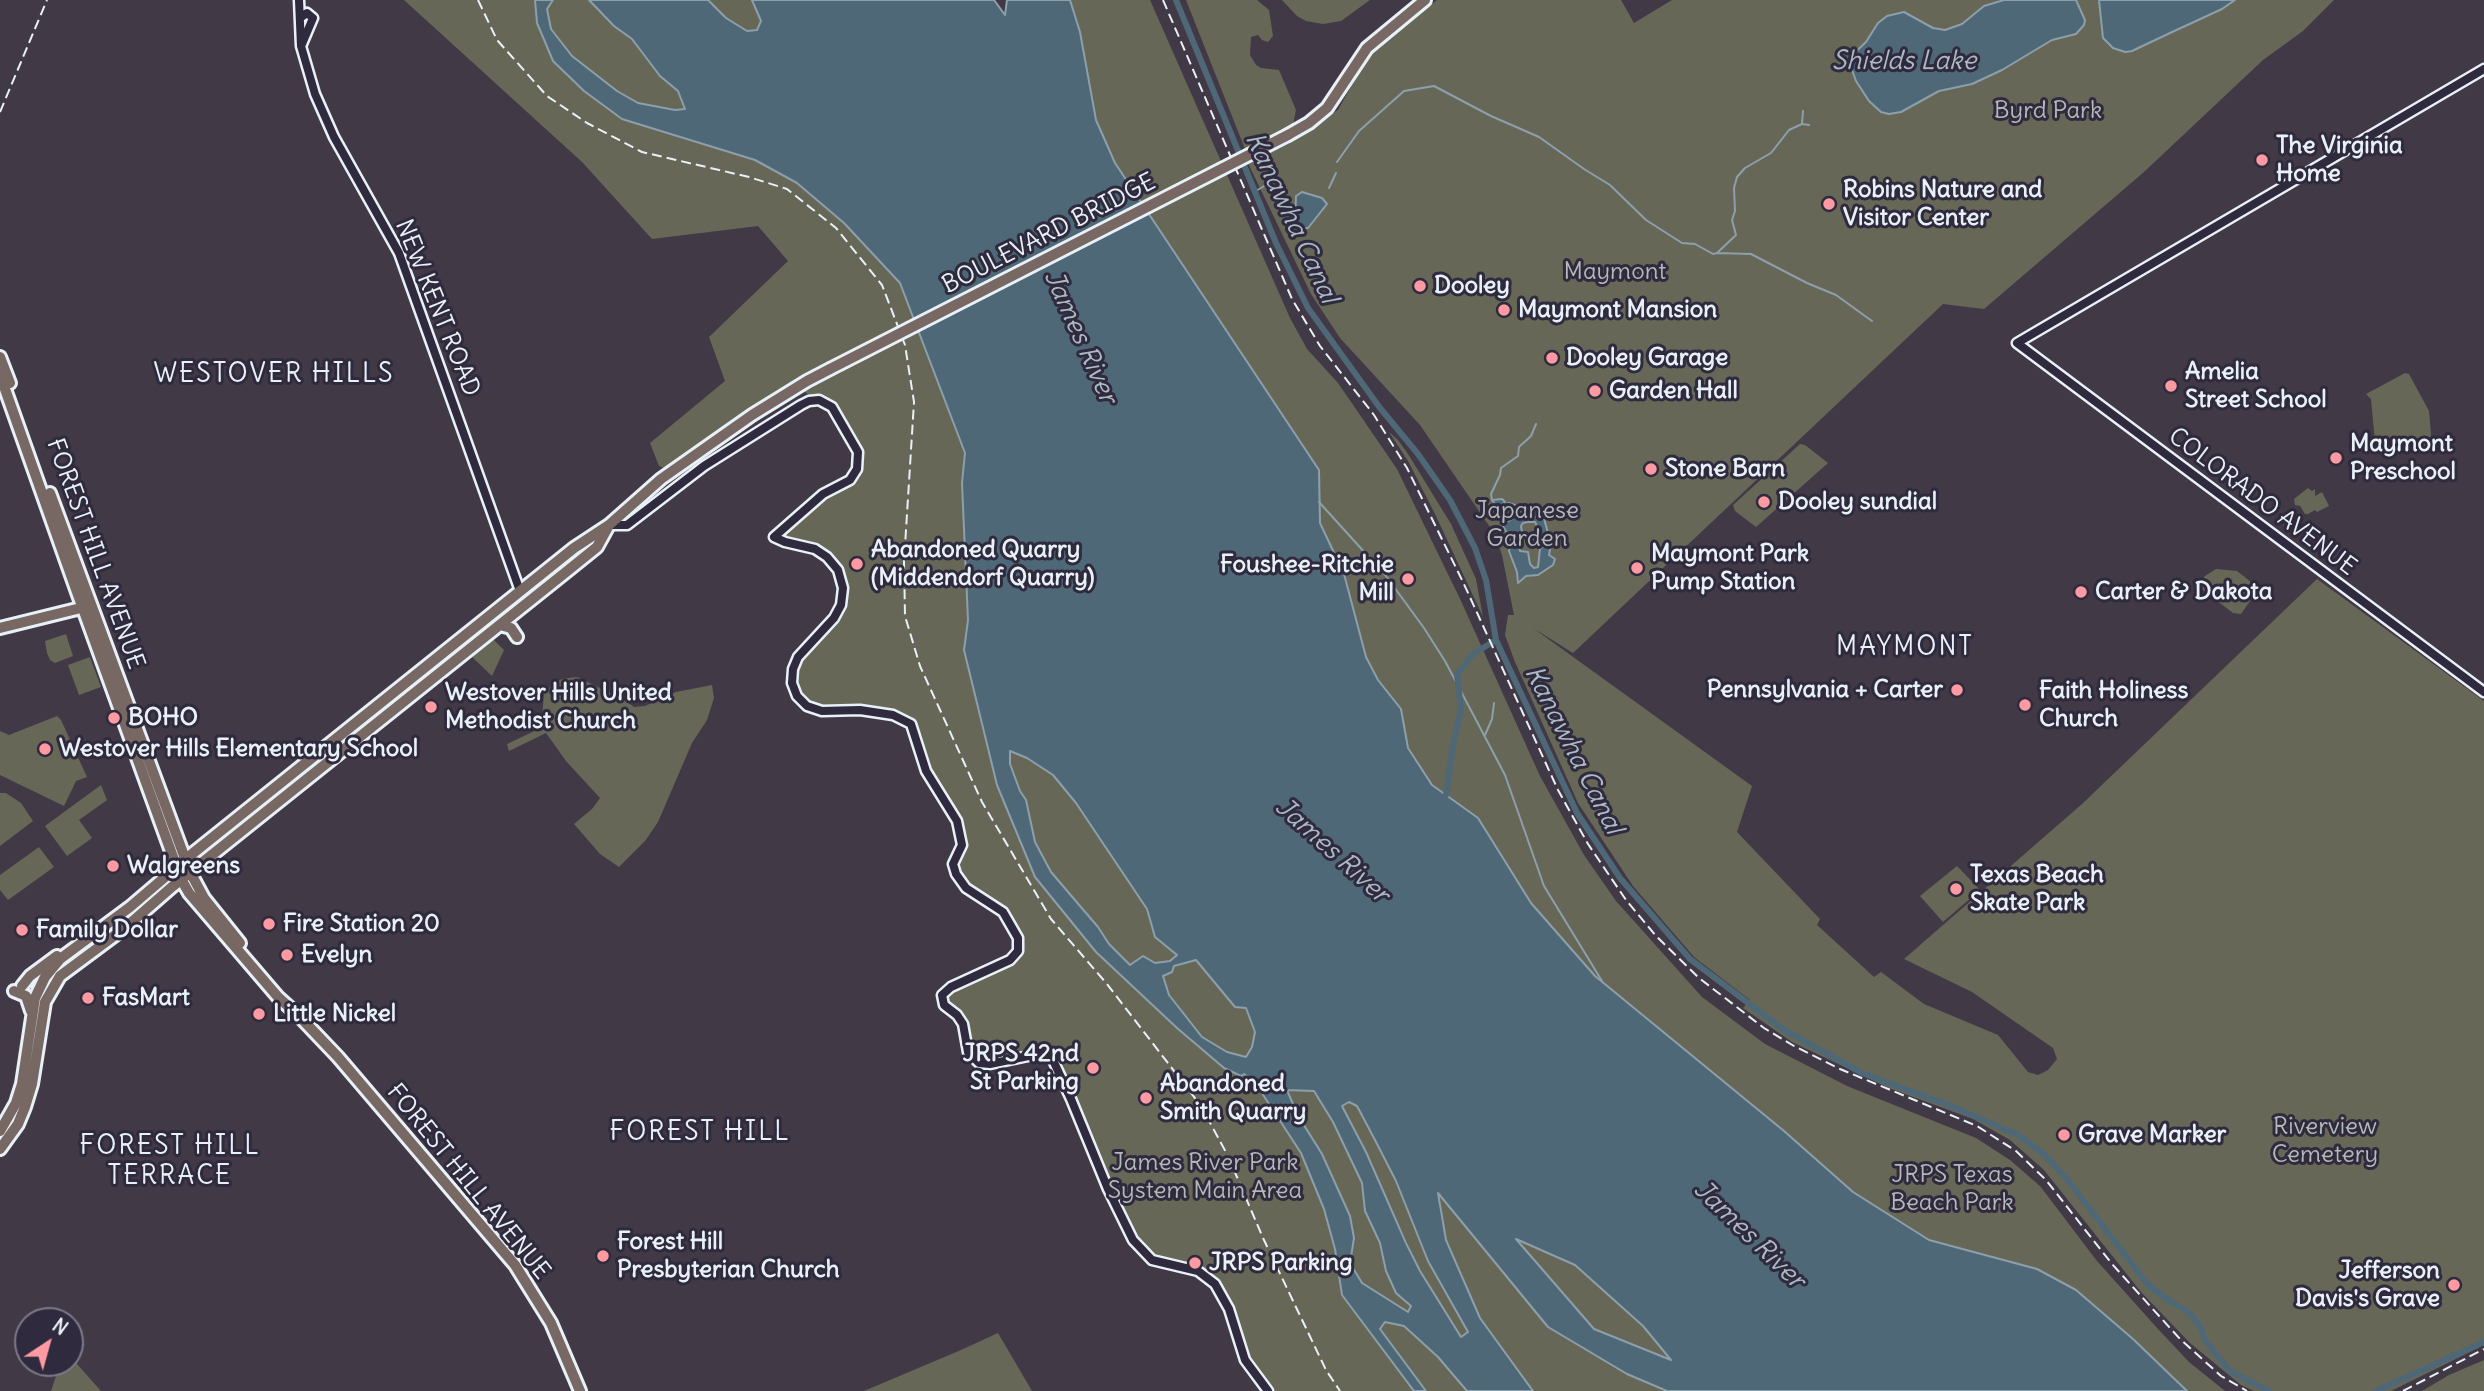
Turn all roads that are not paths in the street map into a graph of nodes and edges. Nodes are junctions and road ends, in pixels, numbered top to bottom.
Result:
1 (300, 0) edge
2 (1425, 0) edge
3 (302, 18) junction
4 (301, 42) junction
5 (2484, 69) edge
6 (0, 357) edge
7 (0, 375) edge
8 (609, 525) junction
9 (520, 591) junction
10 (87, 606) junction
11 (500, 625) junction
12 (0, 628) edge
13 (517, 637) dead end
14 (2484, 692) edge
15 (181, 864) junction
16 (186, 875) junction
17 (75, 948) junction
18 (32, 1013) junction
19 (0, 1131) edge
20 (0, 1149) edge
21 (580, 1391) edge
22 (1269, 1391) edge

1 - 3 street, NEW KENT ROAD
2 - 8 main road, BOULEVARD BRIDGE, bridge
3 - 4 street, NEW KENT ROAD
3 - 4 street
4 - 9 street, NEW KENT ROAD
5 - 14 street, COLORADO AVENUE
6 - 10 main road, FOREST HILL AVENUE
7 - 10 main road, FOREST HILL AVENUE
8 - 9 main road
8 - 11 main road
8 - 22 street
9 - 15 main road
10 - 12 main road
10 - 15 main road, FOREST HILL AVENUE
11 - 13 main road
11 - 16 main road
15 - 16 main road, FOREST HILL AVENUE
15 - 17 main road
16 - 20 main road
16 - 21 main road, FOREST HILL AVENUE
17 - 18 main road
17 - 18 main road
18 - 19 main road

